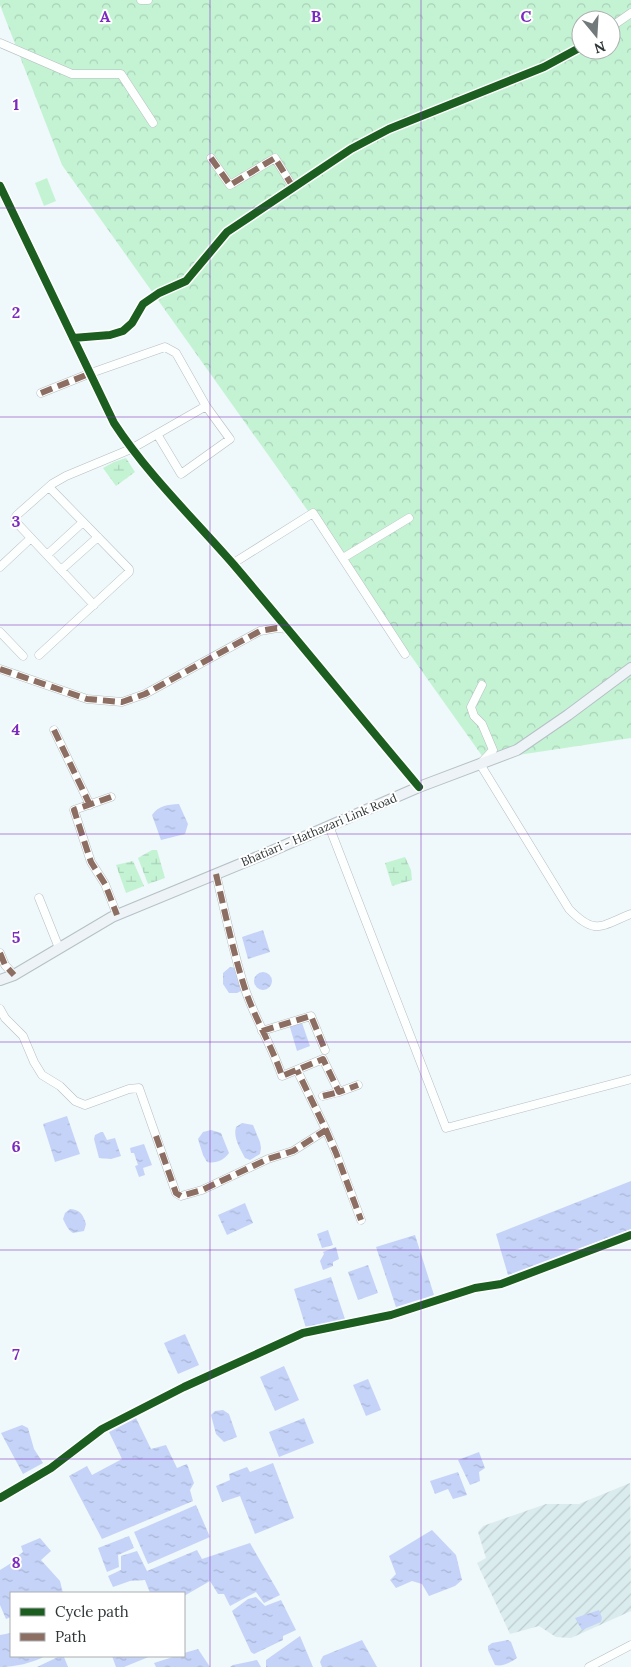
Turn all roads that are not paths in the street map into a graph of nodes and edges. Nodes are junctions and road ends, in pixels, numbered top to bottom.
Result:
1 (141, 0) edge
2 (148, 0) edge
3 (0, 43) edge
4 (571, 52) edge
5 (153, 123) dead end
6 (211, 158) dead end
7 (0, 186) edge
8 (294, 187) junction
9 (73, 338) junction
10 (91, 373) junction
11 (42, 393) dead end
12 (206, 406) junction
13 (157, 434) junction
14 (130, 449) junction
15 (49, 487) junction
16 (408, 518) dead end
17 (82, 522) junction
18 (98, 537) junction
19 (31, 538) junction
20 (47, 555) junction
21 (343, 558) junction
22 (232, 564) junction
23 (0, 567) edge
24 (61, 570) junction
25 (94, 605) junction
26 (287, 629) junction
27 (0, 632) edge
28 (405, 654) dead end
29 (39, 655) dead end
30 (23, 656) dead end
31 (631, 668) edge
32 (0, 669) edge
33 (482, 684) dead end
34 (54, 730) dead end
35 (480, 764) junction
36 (419, 787) junction
37 (111, 797) dead end
38 (90, 805) junction
39 (329, 826) junction
40 (216, 874) junction
41 (39, 898) dead end
42 (631, 914) edge
43 (117, 915) junction
44 (59, 948) junction
45 (0, 953) edge
46 (14, 975) junction
47 (0, 980) edge
48 (0, 1009) edge
49 (262, 1031) junction
50 (325, 1050) dead end
51 (297, 1070) junction
52 (631, 1078) edge
53 (358, 1085) dead end
54 (339, 1092) junction
55 (323, 1096) dead end
56 (326, 1130) junction
57 (361, 1220) dead end
58 (631, 1235) edge
59 (0, 1498) edge
60 (631, 1645) edge
61 (589, 1667) edge

1 - 2 street
3 - 5 street
4 - 8 street
6 - 8 street
7 - 9 street
8 - 9 street
9 - 10 street
10 - 11 street
10 - 12 street
10 - 14 street
12 - 13 street
12 - 13 street
13 - 14 street
14 - 15 street
14 - 22 street
15 - 17 street
15 - 19 street
16 - 21 street
17 - 18 street
17 - 20 street
18 - 24 street
18 - 25 street
19 - 20 street
19 - 23 street
20 - 24 street
21 - 22 street
21 - 28 street
22 - 26 street
24 - 25 street
25 - 29 street
26 - 32 street
26 - 36 street
27 - 30 street
31 - 35 main road, Bhatiari - Hathazari Link Road
33 - 35 street
34 - 38 street
35 - 36 main road, Bhatiari - Hathazari Link Road
35 - 42 street
36 - 39 main road, Bhatiari - Hathazari Link Road
37 - 38 street
38 - 43 street
39 - 40 main road, Bhatiari - Hathazari Link Road
39 - 52 street
40 - 43 main road, Bhatiari - Hathazari Link Road
40 - 49 street
41 - 44 street
43 - 44 main road, Bhatiari - Hathazari Link Road
44 - 46 main road, Bhatiari - Hathazari Link Road
45 - 46 street
46 - 47 main road, Bhatiari - Hathazari Link Road
48 - 56 street
49 - 50 street
49 - 51 street
51 - 54 street
51 - 56 street
53 - 54 street
54 - 55 street
56 - 57 street
58 - 59 street
60 - 61 street

